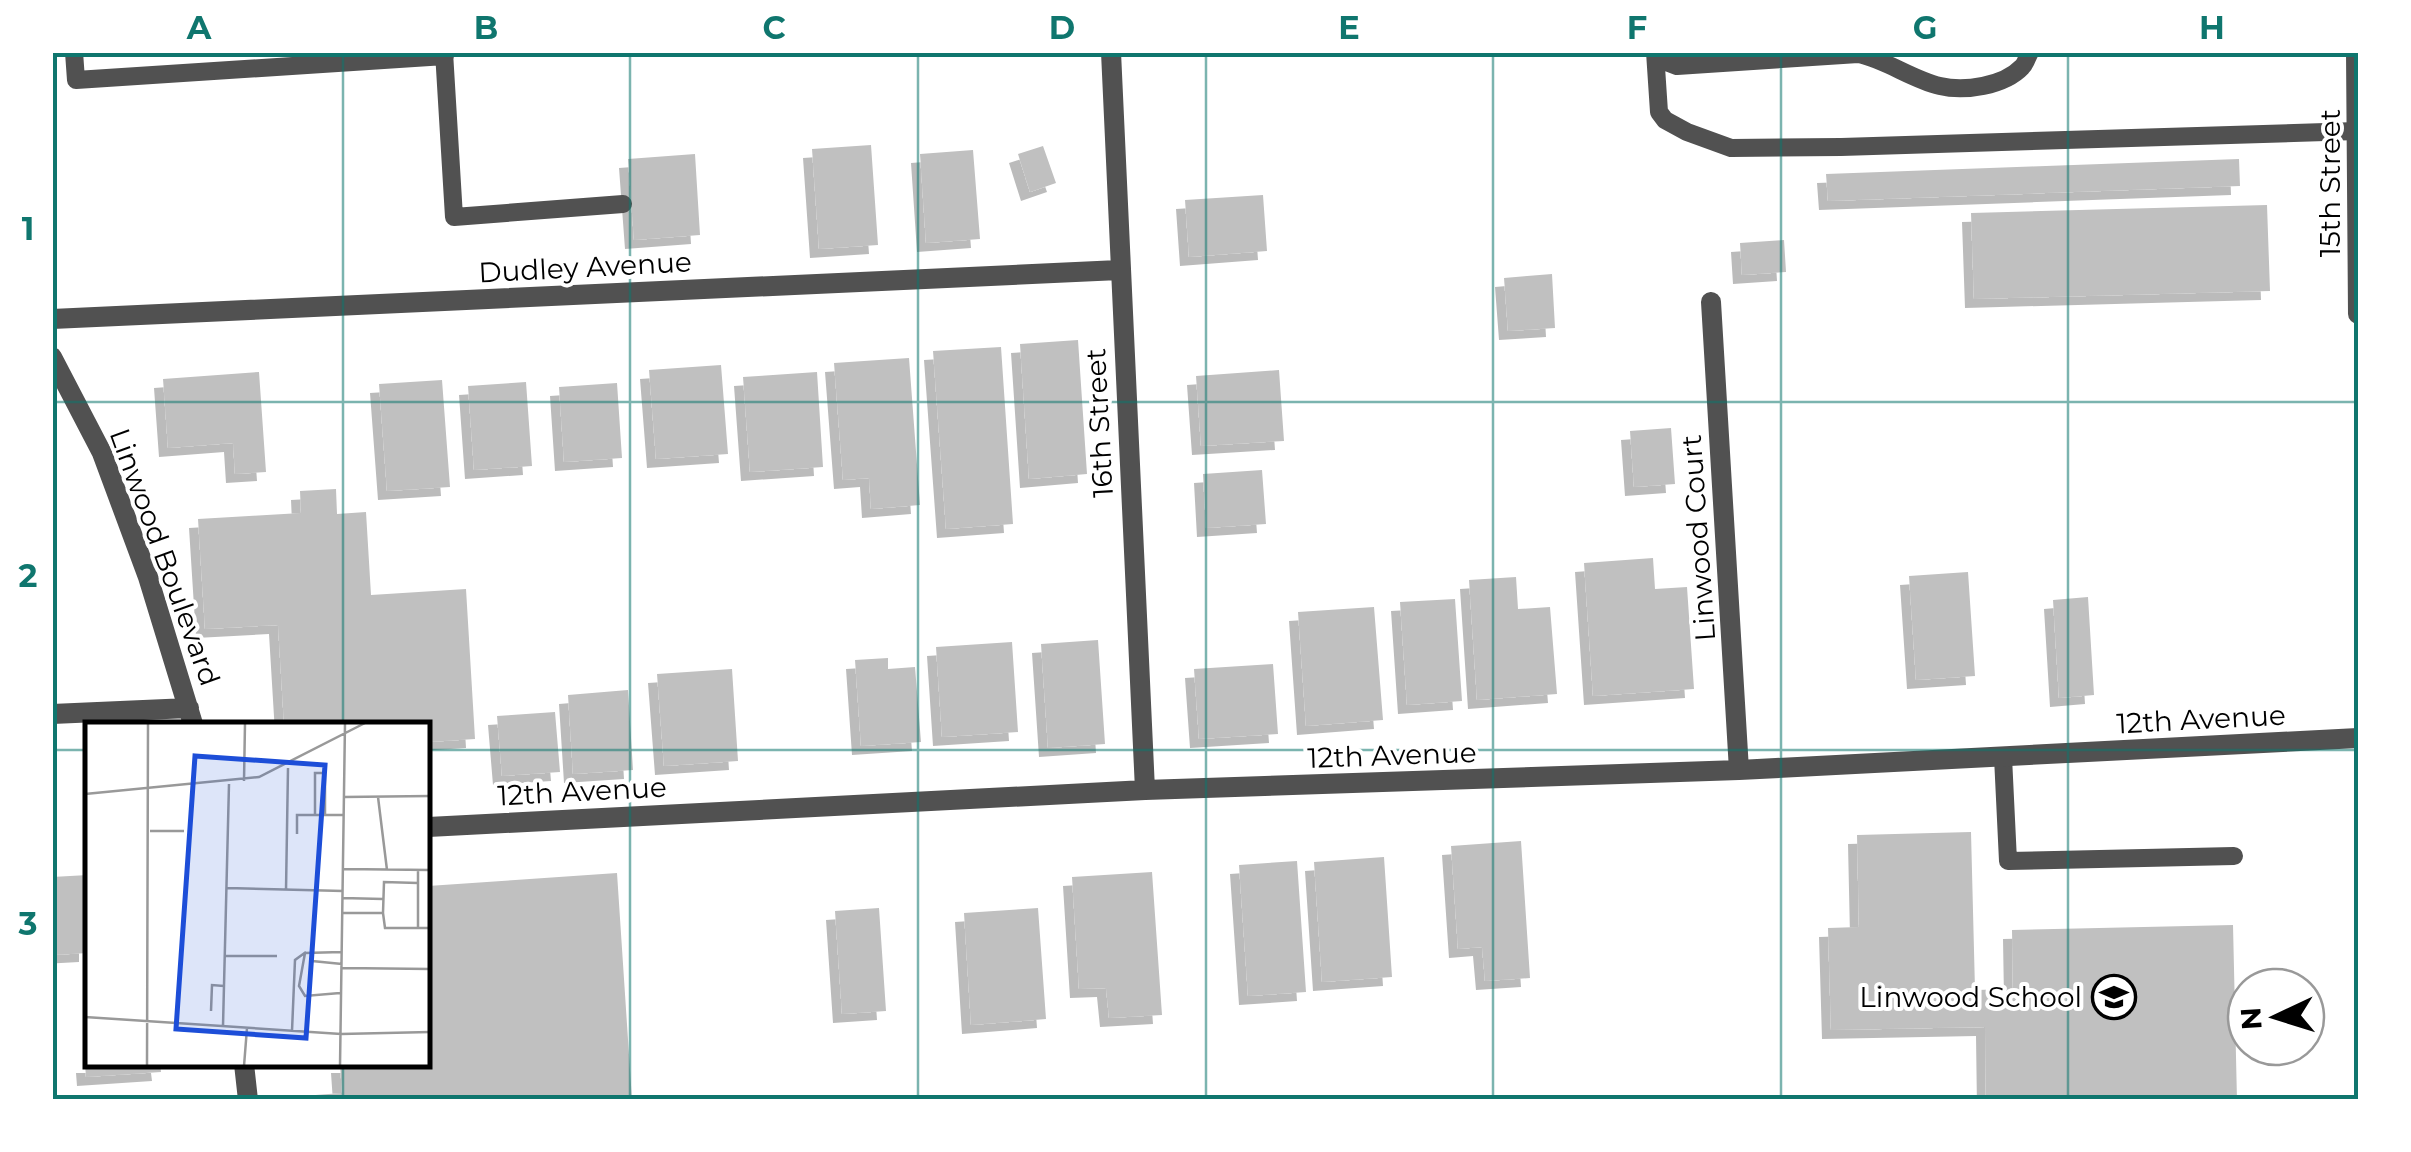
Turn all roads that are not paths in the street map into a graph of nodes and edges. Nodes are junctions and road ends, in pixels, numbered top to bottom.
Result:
1 (74, 52) edge
2 (1111, 52) edge
3 (1656, 52) edge
4 (2030, 52) edge
5 (2356, 52) edge
6 (444, 54) edge
7 (249, 62) edge
8 (2357, 131) edge
9 (623, 204) dead end
10 (1119, 270) junction
11 (1711, 302) dead end
12 (2358, 314) edge
13 (52, 319) edge
14 (52, 357) edge
15 (52, 714) edge
16 (191, 716) edge
17 (2358, 738) edge
18 (2002, 757) junction
19 (1739, 770) junction
20 (1145, 790) junction
21 (430, 827) edge
22 (2234, 856) dead end
23 (244, 1067) edge
24 (248, 1100) edge

1 - 7 lane
2 - 10 street, 16th Street
3 - 4 lane
3 - 8 lane
5 - 8 street, 15th Street
6 - 7 lane
6 - 9 lane
8 - 12 street, 15th Street
10 - 13 street, Dudley Avenue
10 - 20 street, 16th Street
11 - 19 street, Linwood Court
14 - 16 street, Linwood Boulevard
15 - 16 street
17 - 18 street, 12th Avenue
18 - 19 street, 12th Avenue
18 - 22 lane
19 - 20 street, 12th Avenue
20 - 21 street, 12th Avenue
23 - 24 street

